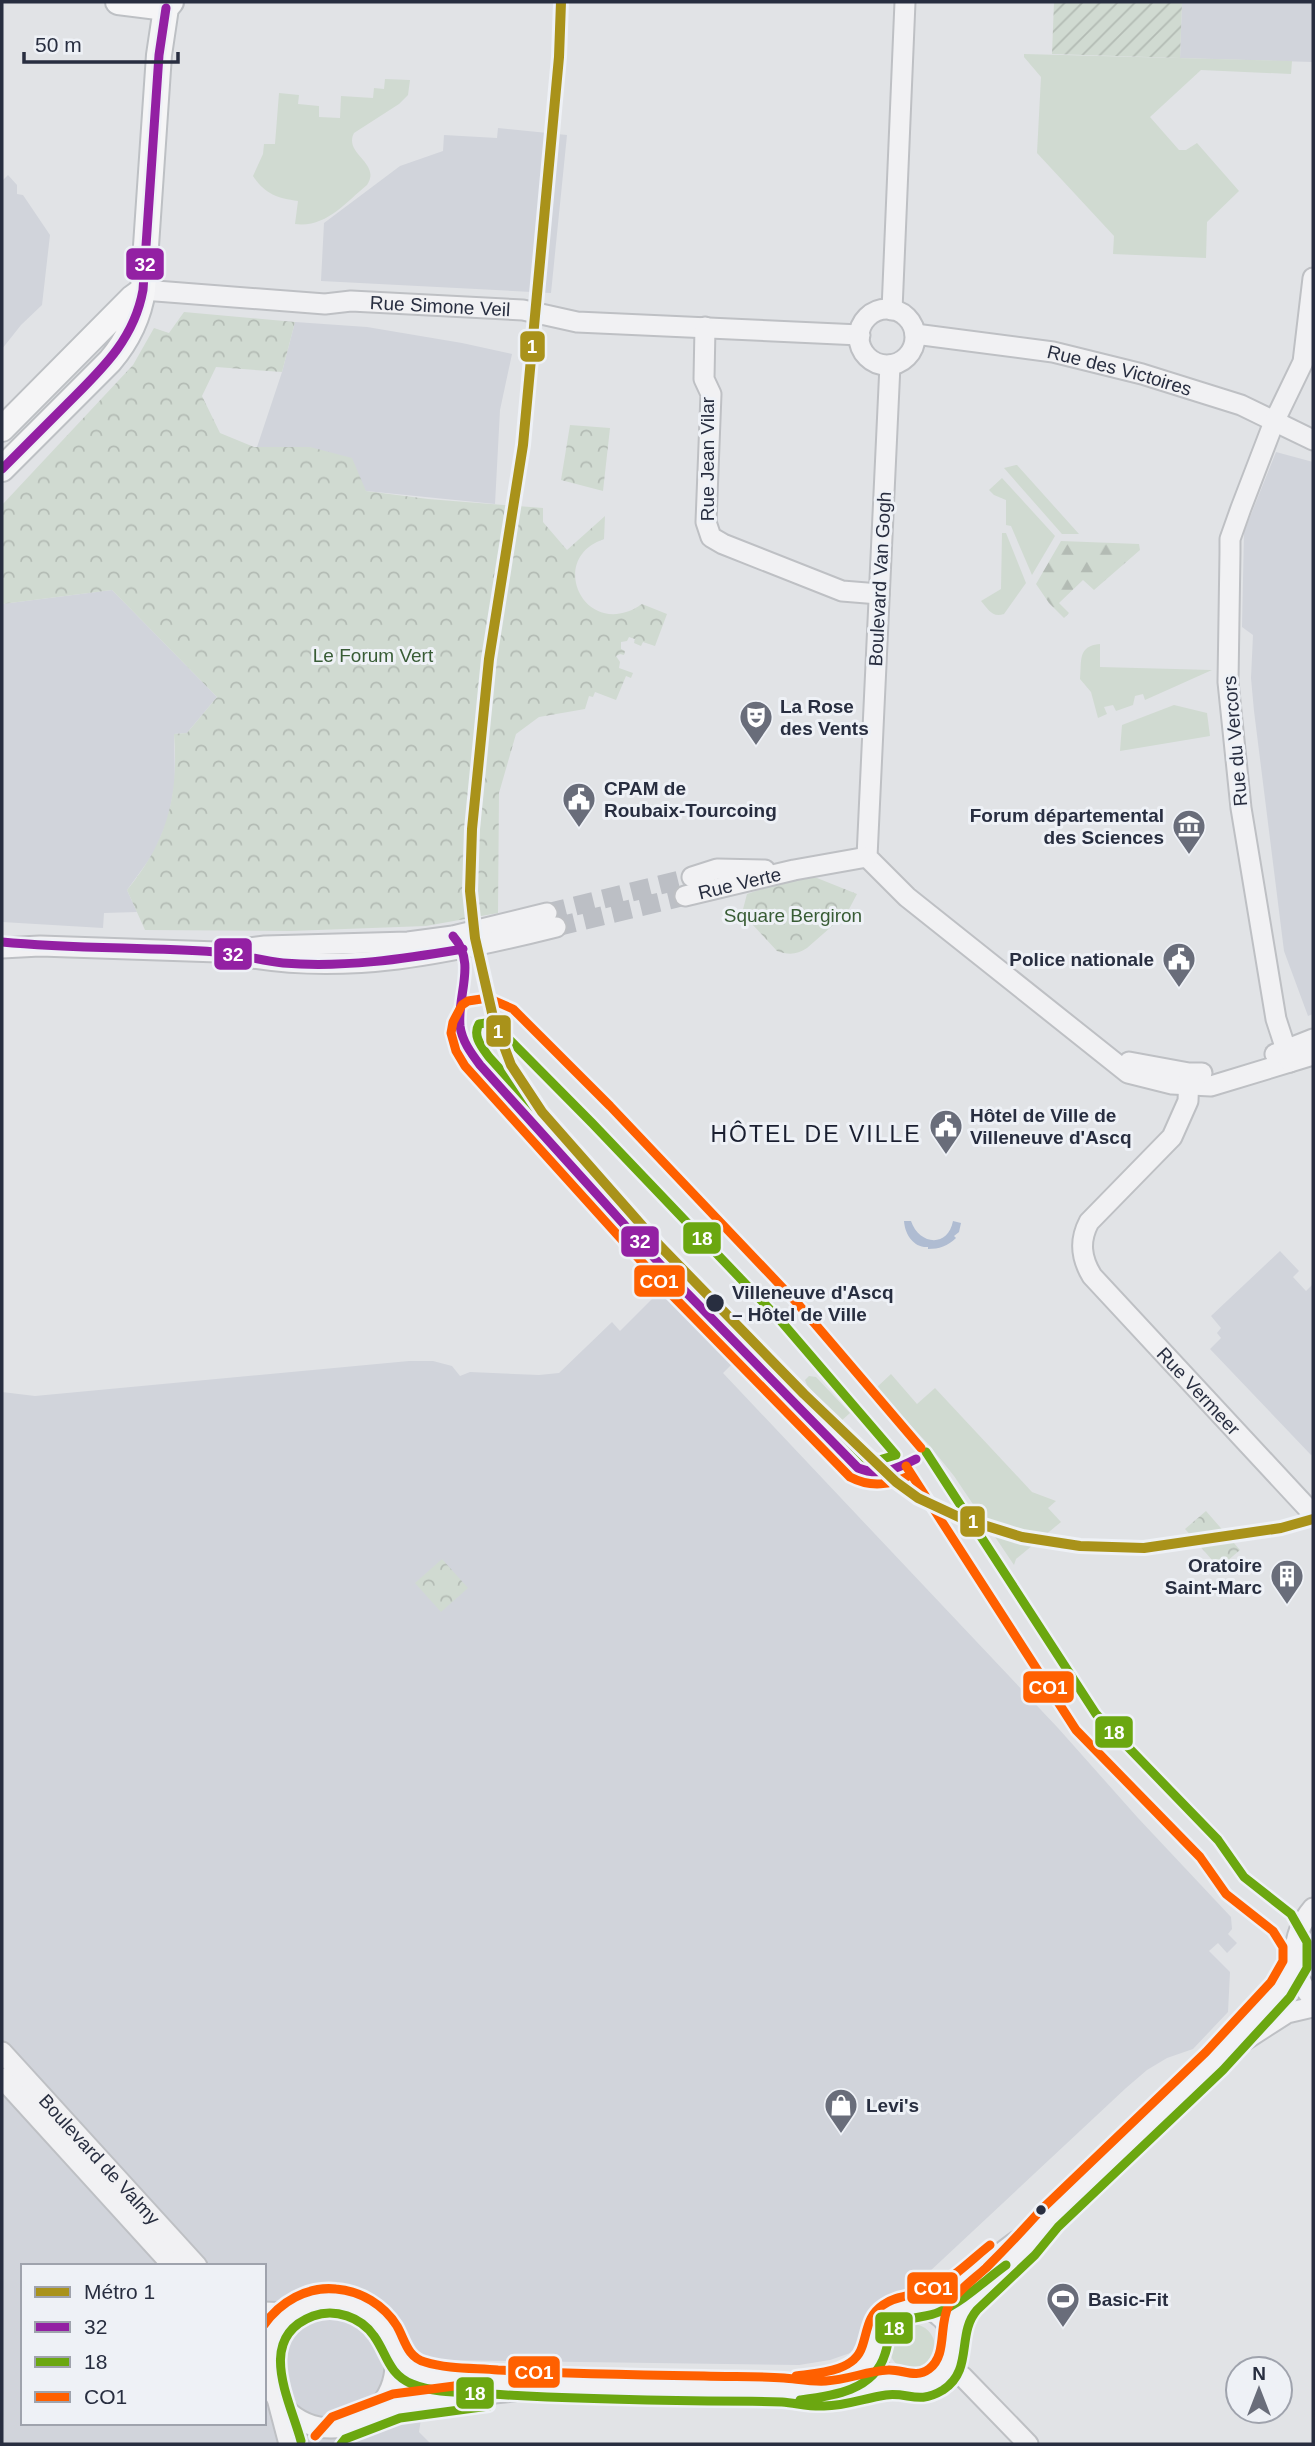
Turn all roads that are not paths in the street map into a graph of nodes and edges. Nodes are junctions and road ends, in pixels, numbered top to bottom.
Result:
1 (118, 2) edge
2 (905, 2) edge
3 (164, 4) edge
4 (1313, 278) edge
5 (143, 290) junction
6 (892, 310) junction
7 (705, 327) junction
8 (915, 334) junction
9 (860, 335) junction
10 (890, 365) junction
11 (1274, 422) junction
12 (2, 429) edge
13 (1313, 440) edge
14 (2, 469) edge
15 (879, 594) junction
16 (867, 857) junction
17 (794, 870) junction
18 (692, 877) tunnel mouth
19 (685, 896) tunnel mouth
20 (551, 920) tunnel mouth
21 (2, 942) edge
22 (40, 946) junction
23 (2, 948) edge
24 (1313, 1039) edge
25 (1313, 1055) edge
26 (1287, 1056) junction
27 (1189, 1080) junction
28 (1313, 1514) edge
29 (1313, 1908) edge
30 (1295, 1964) junction
31 (1313, 1999) edge
32 (1313, 2007) edge
33 (2, 2052) edge
34 (1215, 2061) junction
35 (2, 2078) edge
36 (1049, 2219) junction
37 (171, 2264) edge
38 (195, 2264) edge
39 (912, 2307) junction
40 (266, 2312) edge
41 (292, 2313) junction
42 (953, 2340) junction
43 (874, 2352) junction
44 (394, 2353) junction
45 (948, 2366) junction
46 (266, 2372) edge
47 (895, 2382) junction
48 (557, 2386) junction
49 (781, 2389) junction
50 (278, 2401) junction
51 (361, 2421) junction
52 (338, 2428) junction
53 (289, 2444) edge
54 (325, 2444) edge
55 (1028, 2444) edge

1 - 3 main road
2 - 6 street
3 - 5 main road
4 - 11 street, Rue du Vercors
5 - 7 street, Rue Simone Veil
5 - 12 main road
5 - 14 main road
6 - 8 street
6 - 9 street
7 - 9 street, Rue Simone Veil
7 - 15 street, Rue Jean Vilar
8 - 10 street
8 - 11 street, Rue des Victoires
9 - 10 street
10 - 15 street, Boulevard Van Gogh
11 - 13 street, Rue des Victoires
11 - 26 street, Rue du Vercors
15 - 16 street, Boulevard Van Gogh
16 - 17 street, Rue Verte
16 - 27 street
17 - 18 street, Rue Verte
17 - 19 street, Rue Verte
20 - 22 street
21 - 22 street
22 - 23 street
24 - 26 street
25 - 26 street
26 - 27 street
27 - 28 street, Rue Vermeer
29 - 30 street
30 - 31 street
30 - 34 street
32 - 34 street
33 - 38 street, Boulevard de Valmy
34 - 36 street
35 - 37 street, Boulevard de Valmy
36 - 39 street
36 - 42 street
39 - 42 street
39 - 43 street
40 - 41 street
41 - 44 street
41 - 46 street
42 - 45 street
43 - 47 street
43 - 49 street
44 - 48 street
44 - 51 street
45 - 47 street
45 - 55 street
46 - 50 street
47 - 49 street
48 - 49 street
48 - 51 street
50 - 52 street
50 - 53 street
51 - 52 street
52 - 54 street

